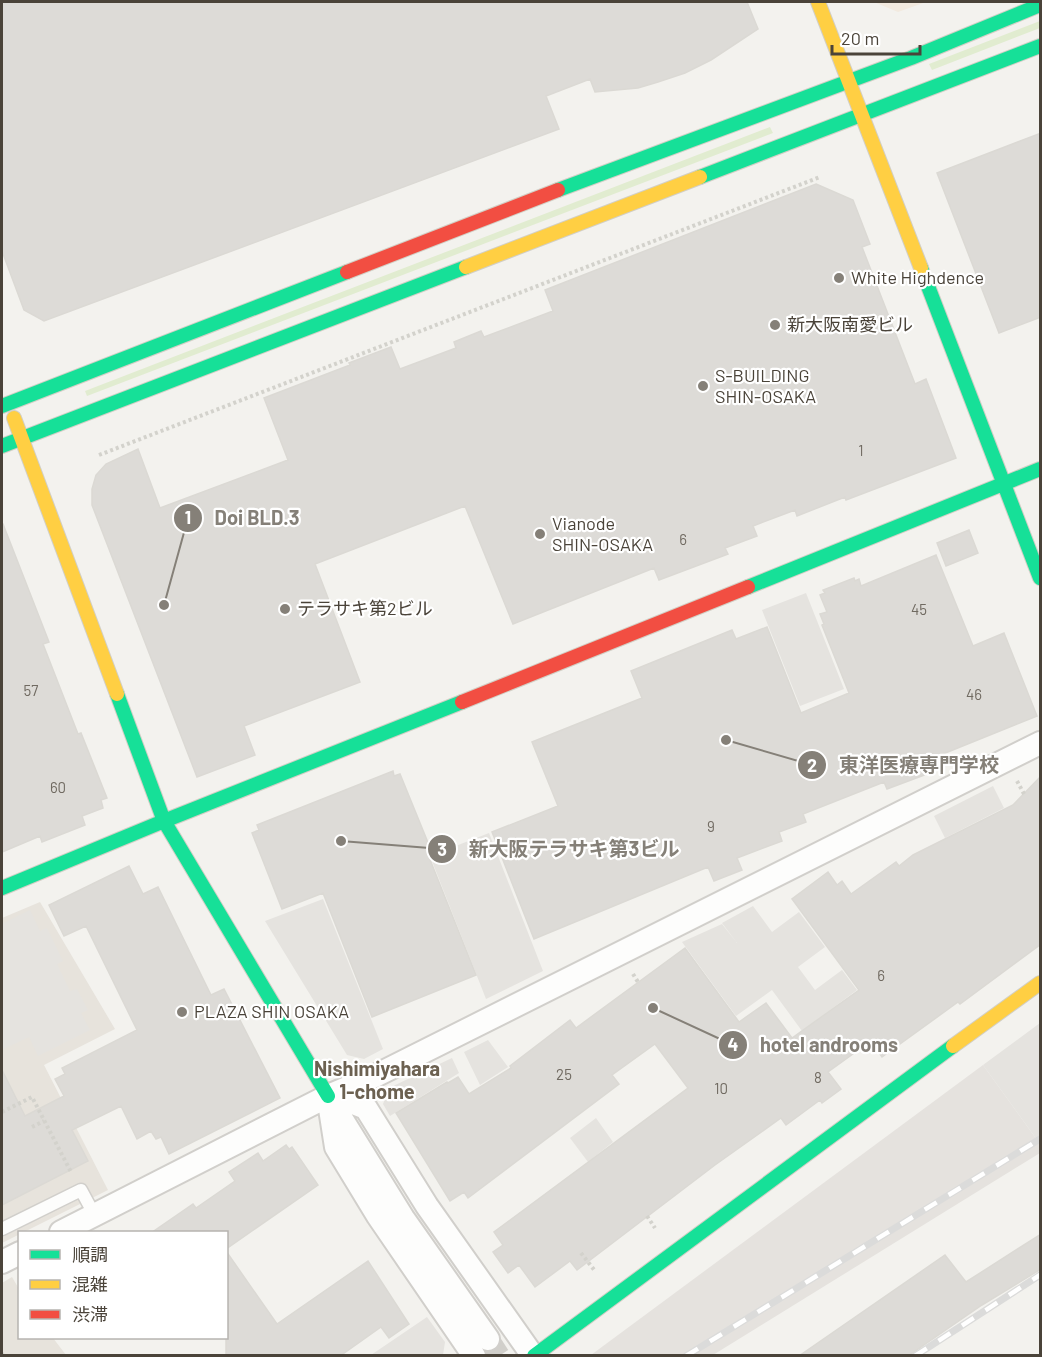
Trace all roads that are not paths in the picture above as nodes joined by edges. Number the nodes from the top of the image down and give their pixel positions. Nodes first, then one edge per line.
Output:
1 (818, 2) edge
2 (1041, 5) edge
3 (1041, 46) edge
4 (849, 80) junction
5 (862, 115) junction
6 (5, 401) edge
7 (21, 438) junction
8 (2, 446) edge
9 (1041, 470) edge
10 (1005, 484) junction
11 (1041, 578) edge
12 (1041, 743) edge
13 (164, 821) junction
14 (2, 888) edge
15 (1041, 983) edge
16 (328, 1096) junction
17 (95, 1216) junction
18 (2, 1229) edge
19 (65, 1231) edge
20 (18, 1254) edge
21 (2, 1262) edge
22 (481, 1348) tunnel mouth
23 (533, 1356) edge

1 - 4 street
2 - 4 street
3 - 5 street
4 - 5 street
4 - 6 street
5 - 7 street
5 - 10 street
6 - 7 street
7 - 8 street
7 - 13 street
9 - 10 street
10 - 11 street
10 - 13 street
12 - 16 street
13 - 14 street
13 - 16 street
15 - 23 street
16 - 17 street
16 - 22 street
16 - 23 street
17 - 18 lane
17 - 19 street
20 - 21 street

